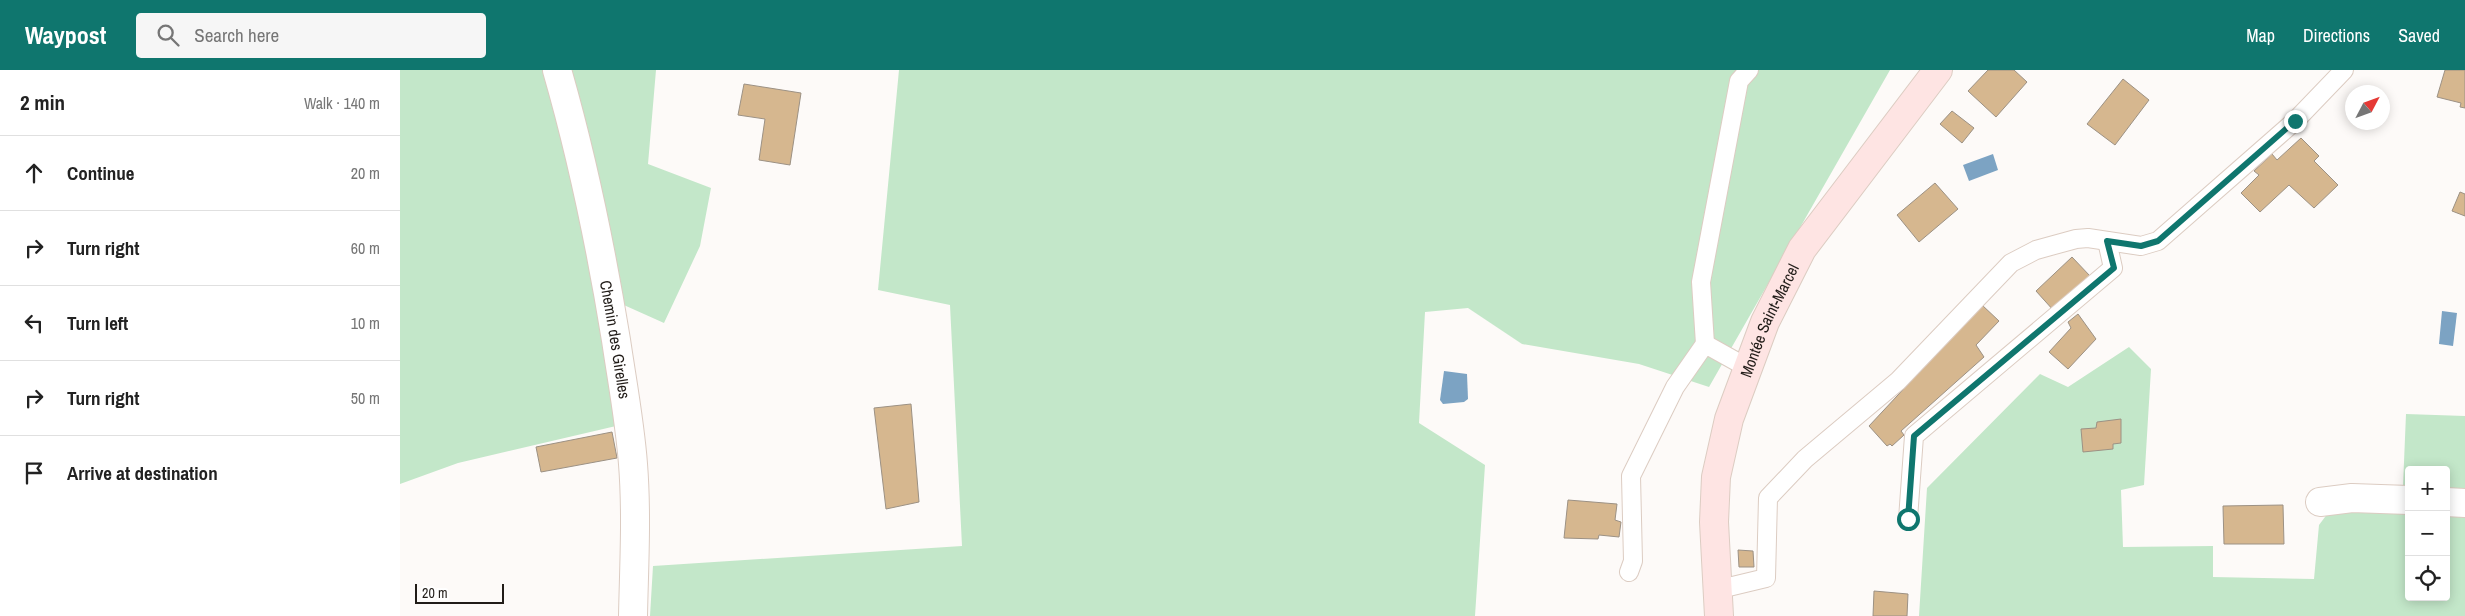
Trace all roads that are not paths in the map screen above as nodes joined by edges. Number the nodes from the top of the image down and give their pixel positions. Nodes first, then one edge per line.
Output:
1 (557, 70) edge
2 (1749, 70) edge
3 (1938, 70) edge
4 (2344, 70) edge
5 (2107, 241) junction
6 (1705, 344) junction
7 (1748, 368) junction
8 (2405, 500) edge
9 (2320, 502) dead end
10 (2450, 502) edge
11 (2465, 503) edge
12 (1908, 519) dead end
13 (1629, 572) dead end
14 (1718, 603) edge
15 (633, 616) edge

1 - 15 street, Chemin des Girelles
2 - 6 lane
3 - 7 main road, Montée Saint-Marcel
4 - 5 lane
5 - 12 lane
5 - 14 lane
6 - 7 lane
6 - 13 lane
7 - 14 main road, Montée Saint-Marcel
8 - 9 street
10 - 11 street

